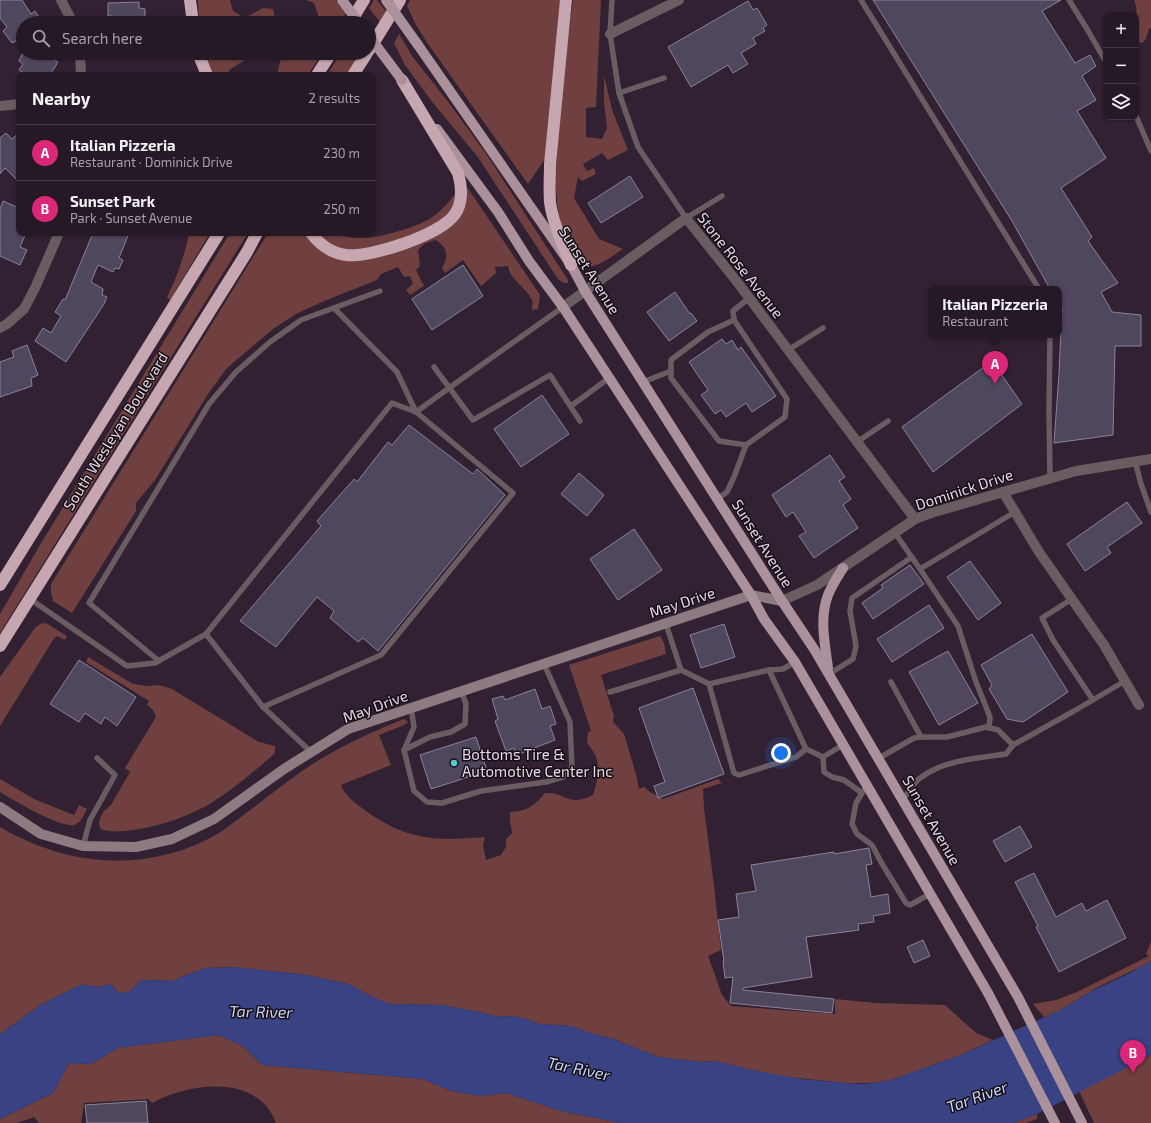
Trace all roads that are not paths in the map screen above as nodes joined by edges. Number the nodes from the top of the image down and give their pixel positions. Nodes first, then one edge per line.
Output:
1 (61, 0) edge
2 (190, 0) edge
3 (342, 0) edge
4 (364, 0) edge
5 (386, 0) edge
6 (400, 0) edge
7 (566, 0) edge
8 (612, 0) edge
9 (679, 0) edge
10 (861, 0) edge
11 (1069, 0) edge
12 (70, 16) edge
13 (192, 16) edge
14 (354, 16) edge
15 (354, 16) edge
16 (610, 34) junction
17 (376, 39) edge
18 (376, 45) edge
19 (1103, 57) edge
20 (81, 60) edge
21 (201, 60) edge
22 (327, 60) edge
23 (363, 60) edge
24 (82, 72) edge
25 (206, 72) edge
26 (319, 72) edge
27 (355, 72) edge
28 (664, 78) dead end
29 (402, 80) junction
30 (619, 93) junction
31 (16, 104) edge
32 (0, 106) edge
33 (1138, 120) edge
34 (1151, 151) edge
35 (722, 196) dead end
36 (686, 218) junction
37 (57, 236) edge
38 (217, 236) edge
39 (255, 236) edge
40 (313, 236) edge
41 (571, 265) junction
42 (1037, 286) edge
43 (380, 291) dead end
44 (585, 291) junction
45 (749, 298) junction
46 (563, 307) junction
47 (334, 308) junction
48 (734, 320) junction
49 (0, 328) edge
50 (823, 328) dead end
51 (1050, 338) edge
52 (788, 350) junction
53 (434, 367) dead end
54 (671, 371) junction
55 (609, 378) junction
56 (643, 382) junction
57 (449, 388) junction
58 (571, 406) junction
59 (416, 412) junction
60 (580, 421) dead end
61 (888, 421) dead end
62 (857, 442) junction
63 (746, 445) junction
64 (1151, 459) edge
65 (1135, 462) junction
66 (1050, 478) junction
67 (1003, 492) junction
68 (717, 499) junction
69 (1015, 512) junction
70 (1151, 512) edge
71 (915, 519) junction
72 (895, 533) junction
73 (912, 557) junction
74 (843, 568) junction
75 (920, 569) junction
76 (0, 585) edge
77 (751, 595) junction
78 (30, 598) junction
79 (1072, 599) junction
80 (782, 601) junction
81 (666, 624) junction
82 (206, 634) junction
83 (0, 646) edge
84 (159, 661) junction
85 (795, 662) junction
86 (544, 664) junction
87 (681, 670) junction
88 (769, 670) junction
89 (829, 674) junction
90 (1125, 681) junction
91 (891, 682) dead end
92 (709, 684) junction
93 (461, 691) junction
94 (610, 692) dead end
95 (1092, 700) junction
96 (1139, 705) dead end
97 (263, 707) junction
98 (411, 708) junction
99 (989, 728) junction
100 (921, 737) junction
101 (843, 745) junction
102 (1013, 745) junction
103 (806, 749) junction
104 (404, 750) junction
105 (311, 752) junction
106 (97, 758) dead end
107 (823, 758) junction
108 (878, 758) junction
109 (865, 790) junction
110 (903, 800) junction
111 (0, 808) edge
112 (83, 846) junction
113 (930, 894) junction
114 (1055, 1123) edge
115 (1082, 1123) edge

1 - 12 street
2 - 13 highway
3 - 14 main road, bridge
4 - 15 highway
5 - 41 main road, Sunset Avenue, bridge
6 - 17 highway
7 - 41 highway
8 - 16 lane, Stone Rose Avenue
9 - 16 street
10 - 42 lane
11 - 19 lane
16 - 30 lane, Stone Rose Avenue
18 - 29 main road, bridge
20 - 24 street
21 - 25 highway
22 - 26 highway
23 - 27 highway
28 - 30 lane
29 - 40 highway
29 - 46 main road
30 - 36 lane, Stone Rose Avenue
31 - 32 street
33 - 34 lane
35 - 36 lane
36 - 44 street
36 - 45 street, Stone Rose Avenue
37 - 49 street
38 - 76 highway, South Wesleyan Boulevard
39 - 78 highway, South Wesleyan Boulevard
41 - 44 main road, Sunset Avenue
43 - 47 lane
44 - 46 street
44 - 56 main road, Sunset Avenue
45 - 48 lane
45 - 52 street, Stone Rose Avenue
46 - 55 main road
46 - 57 lane
47 - 59 lane
47 - 84 lane
48 - 54 lane
48 - 63 lane
50 - 52 lane
51 - 66 lane
52 - 62 street, Stone Rose Avenue
53 - 57 lane
54 - 56 lane
54 - 63 lane
55 - 58 lane
55 - 77 main road
56 - 68 main road, Sunset Avenue
57 - 58 lane
57 - 59 lane
58 - 60 lane
59 - 82 lane
59 - 97 lane
61 - 62 lane
62 - 71 street, Stone Rose Avenue
63 - 68 lane
64 - 65 street, Dominick Drive
65 - 66 street, Dominick Drive
65 - 70 lane
66 - 67 street, Dominick Drive
67 - 69 street
67 - 71 street, Dominick Drive
68 - 80 main road, Sunset Avenue
69 - 75 lane
69 - 79 street
71 - 72 street, Dominick Drive
72 - 73 lane
72 - 74 street, Dominick Drive
73 - 75 lane
73 - 89 lane
74 - 80 street, Dominick Drive
74 - 89 main road
75 - 99 lane
77 - 80 main road, May Drive
77 - 81 main road, May Drive
77 - 85 main road
78 - 83 highway, South Wesleyan Boulevard
78 - 84 lane
79 - 90 street
79 - 95 lane
80 - 89 main road, Sunset Avenue
81 - 86 main road, May Drive
81 - 87 lane
82 - 84 lane
82 - 97 lane
85 - 88 lane
85 - 101 main road
86 - 93 main road, May Drive
86 - 104 lane
87 - 92 lane
87 - 94 lane
88 - 92 lane
88 - 103 lane
89 - 108 main road, Sunset Avenue
90 - 95 lane
90 - 96 street
91 - 100 lane
92 - 103 lane
93 - 98 main road, May Drive
93 - 104 lane
95 - 102 lane
97 - 105 lane
98 - 104 lane
98 - 105 main road, May Drive
99 - 100 lane
99 - 102 lane
100 - 108 lane
101 - 107 lane
101 - 109 main road
102 - 110 lane
103 - 107 lane
105 - 112 main road, May Drive
106 - 112 lane
107 - 109 lane
108 - 110 main road, Sunset Avenue
109 - 113 main road
109 - 113 lane
110 - 115 main road, Sunset Avenue
111 - 112 main road, May Drive
113 - 114 main road

